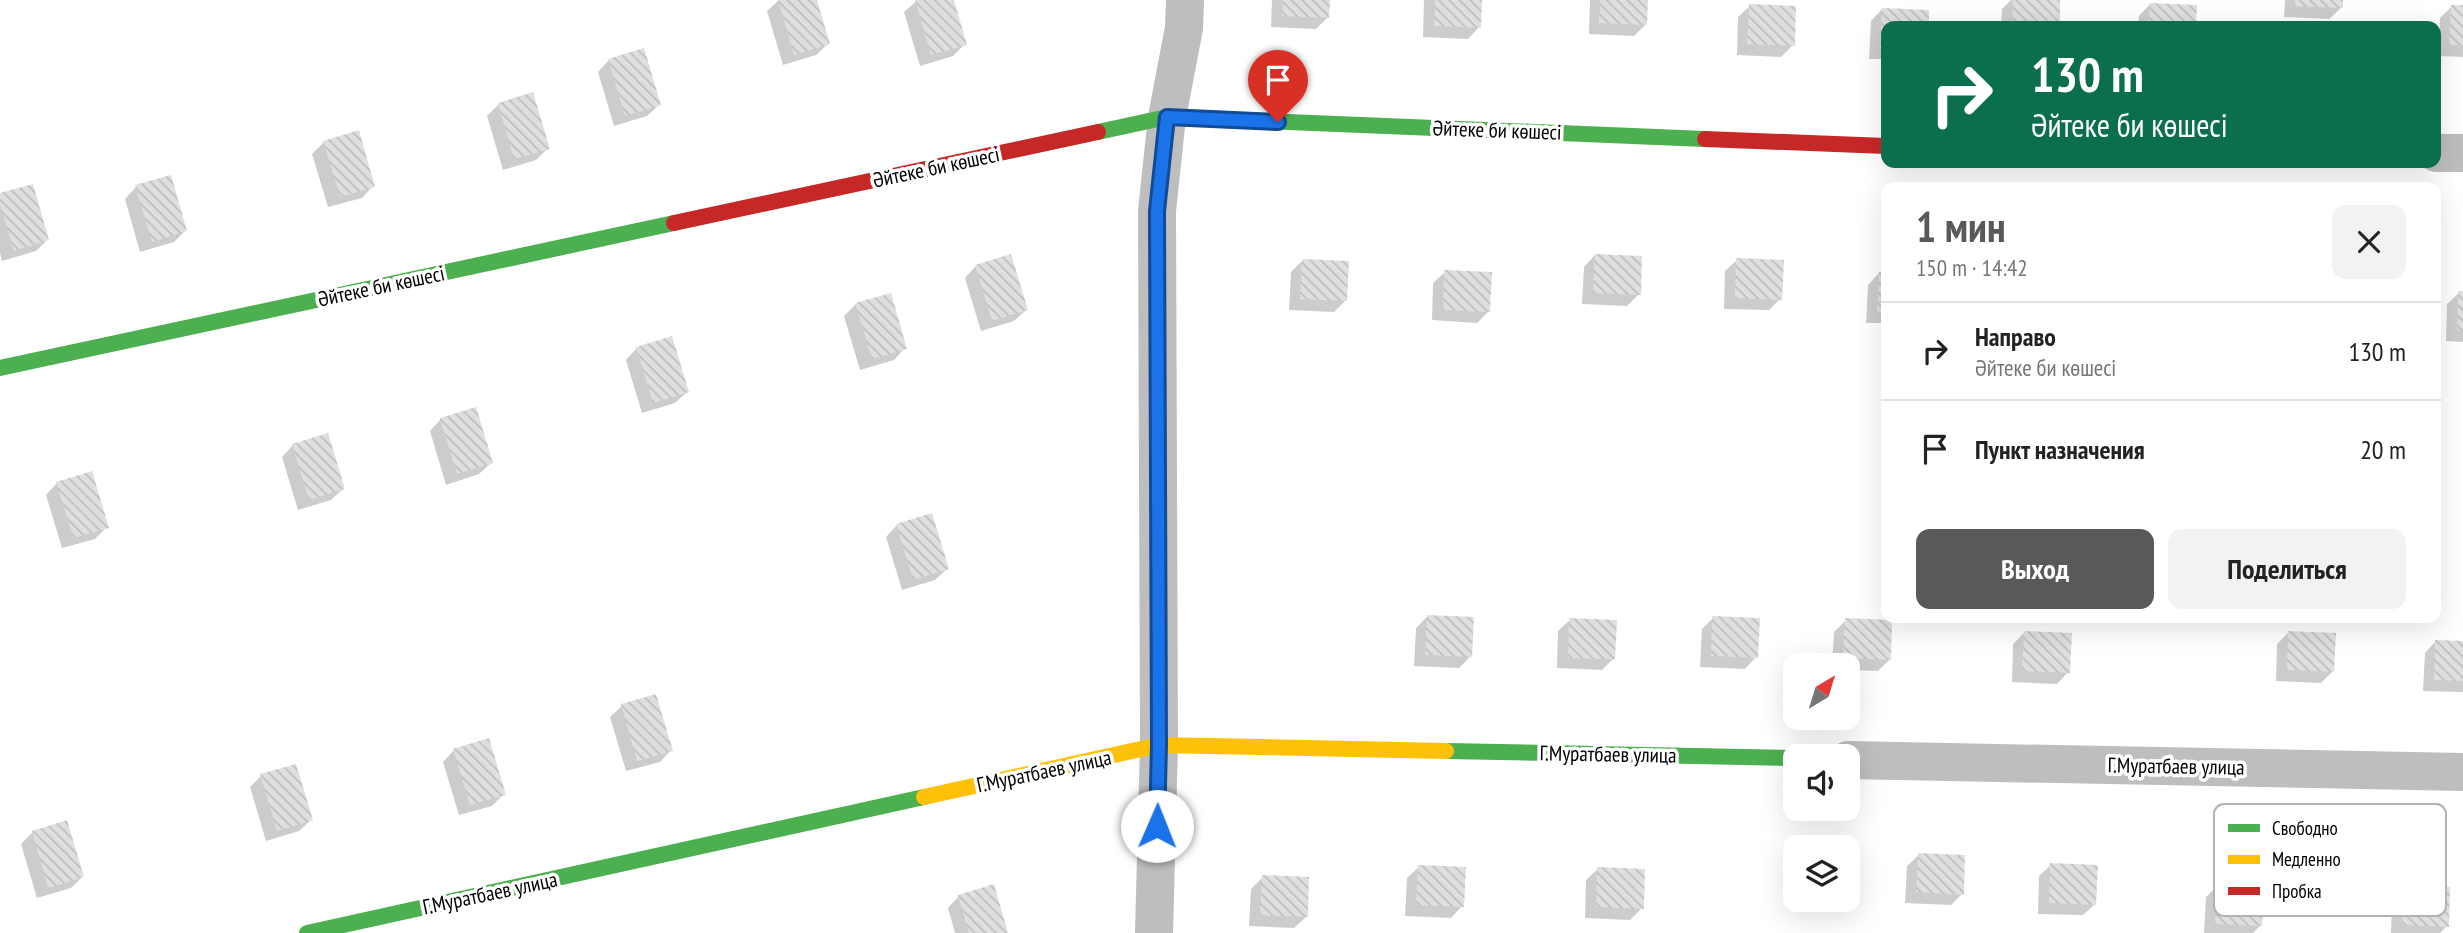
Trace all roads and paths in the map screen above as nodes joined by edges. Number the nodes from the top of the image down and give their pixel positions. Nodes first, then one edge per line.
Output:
1 (1185, 0) edge
2 (1167, 117) junction
3 (1881, 146) edge
4 (2441, 153) edge
5 (2463, 153) edge
6 (0, 368) edge
7 (1159, 745) junction
8 (1783, 758) edge
9 (1860, 760) edge
10 (2463, 772) edge
11 (307, 933) edge
12 (1154, 933) edge

1 - 2 street
2 - 3 street, Әйтеке би көшесі
2 - 6 street, Әйтеке би көшесі
2 - 7 street
4 - 5 street
7 - 8 street, Г.Муратбаев улица
7 - 11 street, Г.Муратбаев улица
7 - 12 street
9 - 10 street, Г.Муратбаев улица

